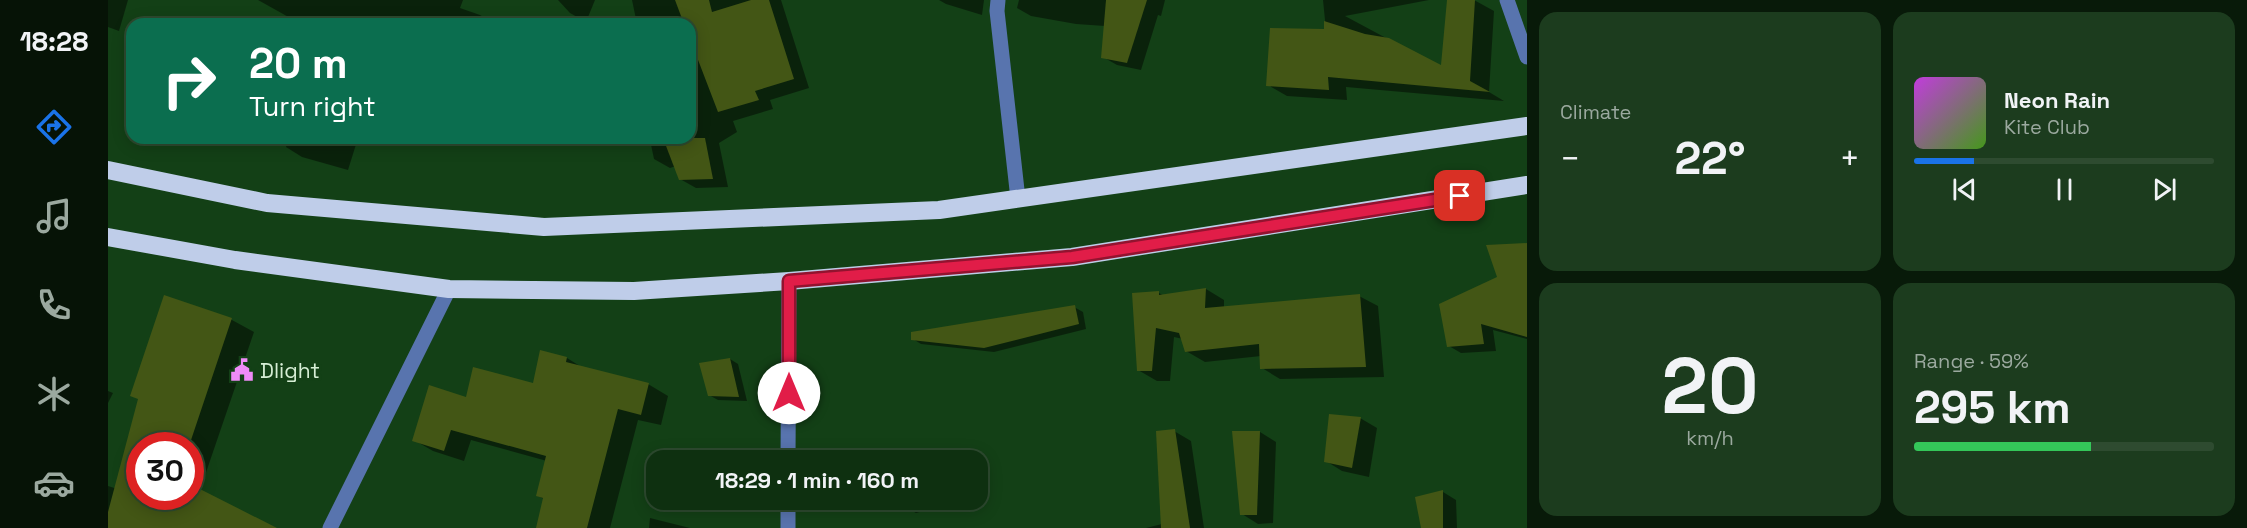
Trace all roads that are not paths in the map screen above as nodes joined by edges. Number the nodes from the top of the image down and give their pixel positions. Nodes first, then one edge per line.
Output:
1 (998, 0) edge
2 (1507, 0) edge
3 (1527, 57) edge
4 (1527, 126) edge
5 (108, 170) edge
6 (1527, 185) edge
7 (1018, 199) junction
8 (108, 237) edge
9 (789, 281) junction
10 (449, 289) junction
11 (788, 450) edge
12 (788, 510) edge
13 (330, 528) edge
14 (788, 528) edge

1 - 7 street
2 - 3 street
4 - 7 highway
5 - 7 highway
6 - 9 highway
8 - 10 highway
9 - 10 highway
9 - 11 street
10 - 13 street
12 - 14 street

